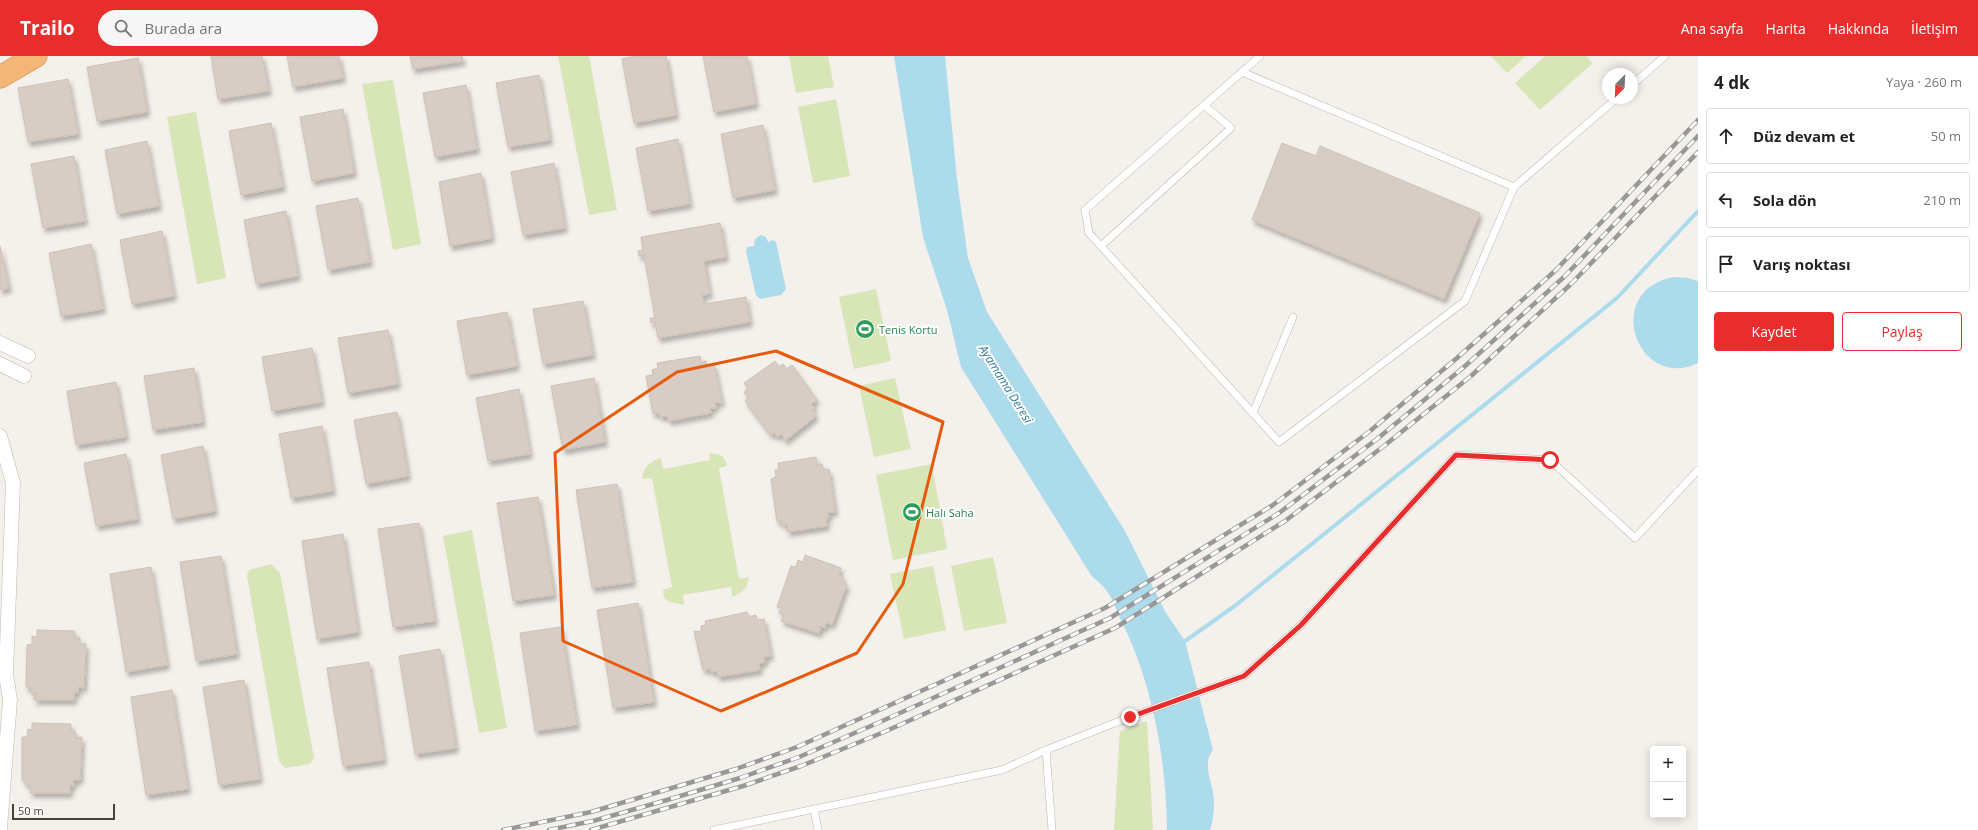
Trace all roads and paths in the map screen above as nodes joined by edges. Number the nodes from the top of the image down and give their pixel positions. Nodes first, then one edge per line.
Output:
1 (36, 56) edge
2 (1260, 56) edge
3 (1665, 56) edge
4 (1242, 72) junction
5 (0, 77) edge
6 (1638, 80) edge
7 (1610, 104) edge
8 (1204, 105) junction
9 (1514, 187) junction
10 (1102, 246) junction
11 (1293, 317) dead end
12 (0, 343) edge
13 (28, 356) dead end
14 (0, 364) edge
15 (24, 376) dead end
16 (1253, 413) junction
17 (0, 436) edge
18 (1698, 470) edge
19 (3, 679) edge
20 (1046, 750) junction
21 (814, 809) junction
22 (0, 828) edge
23 (714, 830) edge
24 (818, 830) edge
25 (1052, 830) edge

1 - 5 highway
2 - 4 lane
3 - 6 lane
4 - 8 lane
4 - 9 lane
7 - 9 lane
8 - 10 lane
8 - 10 lane
9 - 16 lane
10 - 16 lane
11 - 16 lane
12 - 13 street
14 - 15 street
17 - 19 street
18 - 20 lane
19 - 22 street
20 - 21 lane
20 - 25 lane
21 - 23 lane
21 - 24 lane

